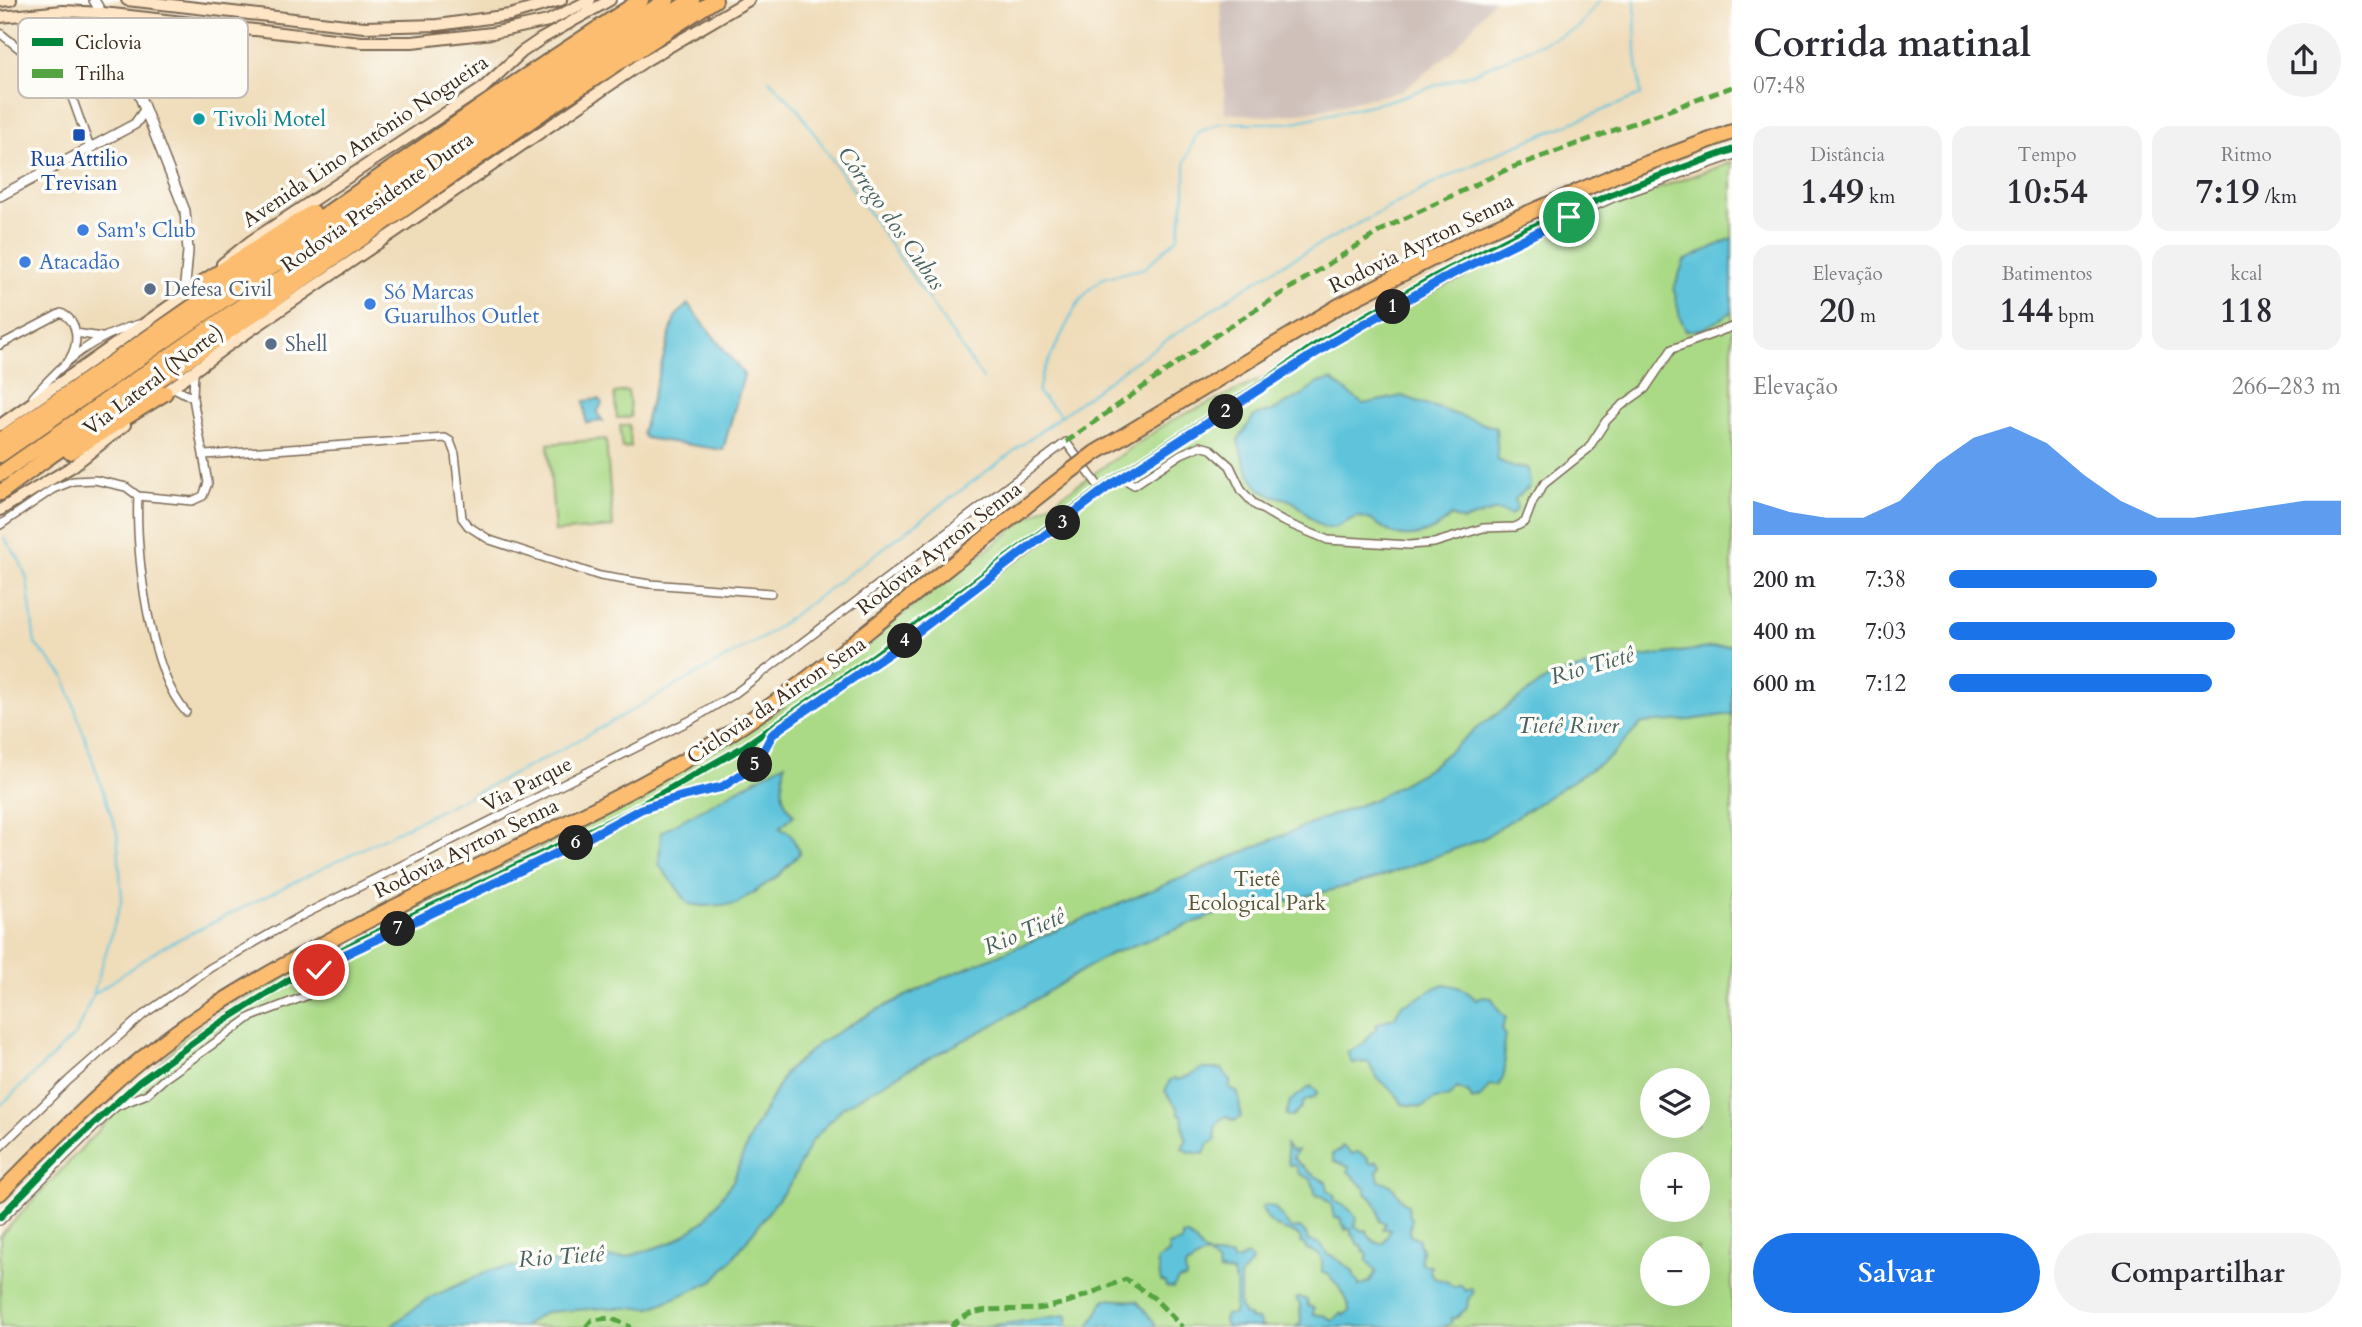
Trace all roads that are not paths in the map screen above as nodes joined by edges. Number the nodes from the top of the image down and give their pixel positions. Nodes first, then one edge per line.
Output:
1 (10, 0) edge
2 (94, 0) edge
3 (127, 0) edge
4 (561, 0) edge
5 (610, 0) edge
6 (641, 0) edge
7 (667, 0) edge
8 (692, 0) edge
9 (715, 0) edge
10 (749, 0) edge
11 (0, 1) edge
12 (583, 1) edge
13 (103, 13) junction
14 (125, 16) joint
15 (0, 17) edge
16 (106, 18) edge
17 (143, 18) edge
18 (248, 30) edge
19 (0, 33) edge
20 (18, 48) edge
21 (72, 98) edge
22 (140, 98) edge
23 (145, 110) junction
24 (135, 124) junction
25 (152, 126) junction
26 (1732, 132) edge
27 (90, 148) junction
28 (1732, 156) edge
29 (363, 188) junction
30 (1, 193) edge
31 (205, 282) junction
32 (184, 296) junction
33 (147, 322) junction
34 (1732, 327) edge
35 (76, 333) junction
36 (102, 337) junction
37 (0, 345) edge
38 (68, 361) junction
39 (194, 371) junction
40 (169, 390) junction
41 (193, 398) junction
42 (24, 409) junction
43 (0, 425) edge
44 (0, 440) edge
45 (0, 455) edge
46 (205, 455) junction
47 (46, 459) junction
48 (0, 474) edge
49 (1124, 479) junction
50 (0, 486) edge
51 (1103, 492) junction
52 (0, 494) edge
53 (138, 496) junction
54 (0, 512) edge
55 (15, 516) junction
56 (0, 525) edge
57 (0, 531) edge
58 (771, 593) dead end
59 (186, 712) dead end
60 (0, 1147) edge
61 (0, 1193) edge
62 (0, 1221) edge

1 - 11 main road
2 - 13 street
3 - 4 main road
5 - 31 main road, Avenida Lino Antônio Nogueira
6 - 29 highway, Rodovia Presidente Dutra
7 - 45 highway, Rodovia Presidente Dutra
8 - 48 highway, Rodovia Presidente Dutra
9 - 47 highway, Rodovia Presidente Dutra
10 - 39 main road, Via Lateral (Norte)
12 - 18 main road
13 - 14 main road
13 - 15 main road
13 - 16 street
14 - 17 main road
19 - 20 street
21 - 27 street
22 - 23 street
23 - 24 street
23 - 25 street
24 - 25 street
24 - 27 street
25 - 32 street
26 - 61 highway, Rodovia Ayrton Senna, bridge
27 - 30 street
28 - 49 street
29 - 31 highway
29 - 44 highway, Rodovia Presidente Dutra
31 - 32 main road, Avenida Lino Antônio Nogueira
32 - 33 main road, Avenida Lino Antônio Nogueira
33 - 36 street, Avenida Lino Antônio Nogueira
33 - 42 main road, Avenida Lino Antônio Nogueira
34 - 49 street
35 - 36 street
35 - 37 street
35 - 38 street
36 - 38 street, Avenida Lino Antônio Nogueira
38 - 42 street, Avenida Lino Antônio Nogueira
39 - 40 main road, Via Lateral (Norte)
39 - 41 street
40 - 41 street
40 - 52 highway
40 - 54 main road, Via Lateral (Norte)
41 - 46 street
42 - 43 main road, Avenida Lino Antônio Nogueira
46 - 53 street
46 - 58 street
47 - 50 highway
47 - 52 highway, Rodovia Presidente Dutra
49 - 51 street
51 - 60 street, Via Parque
51 - 62 street
53 - 55 street
53 - 59 street
55 - 56 street
55 - 57 street

